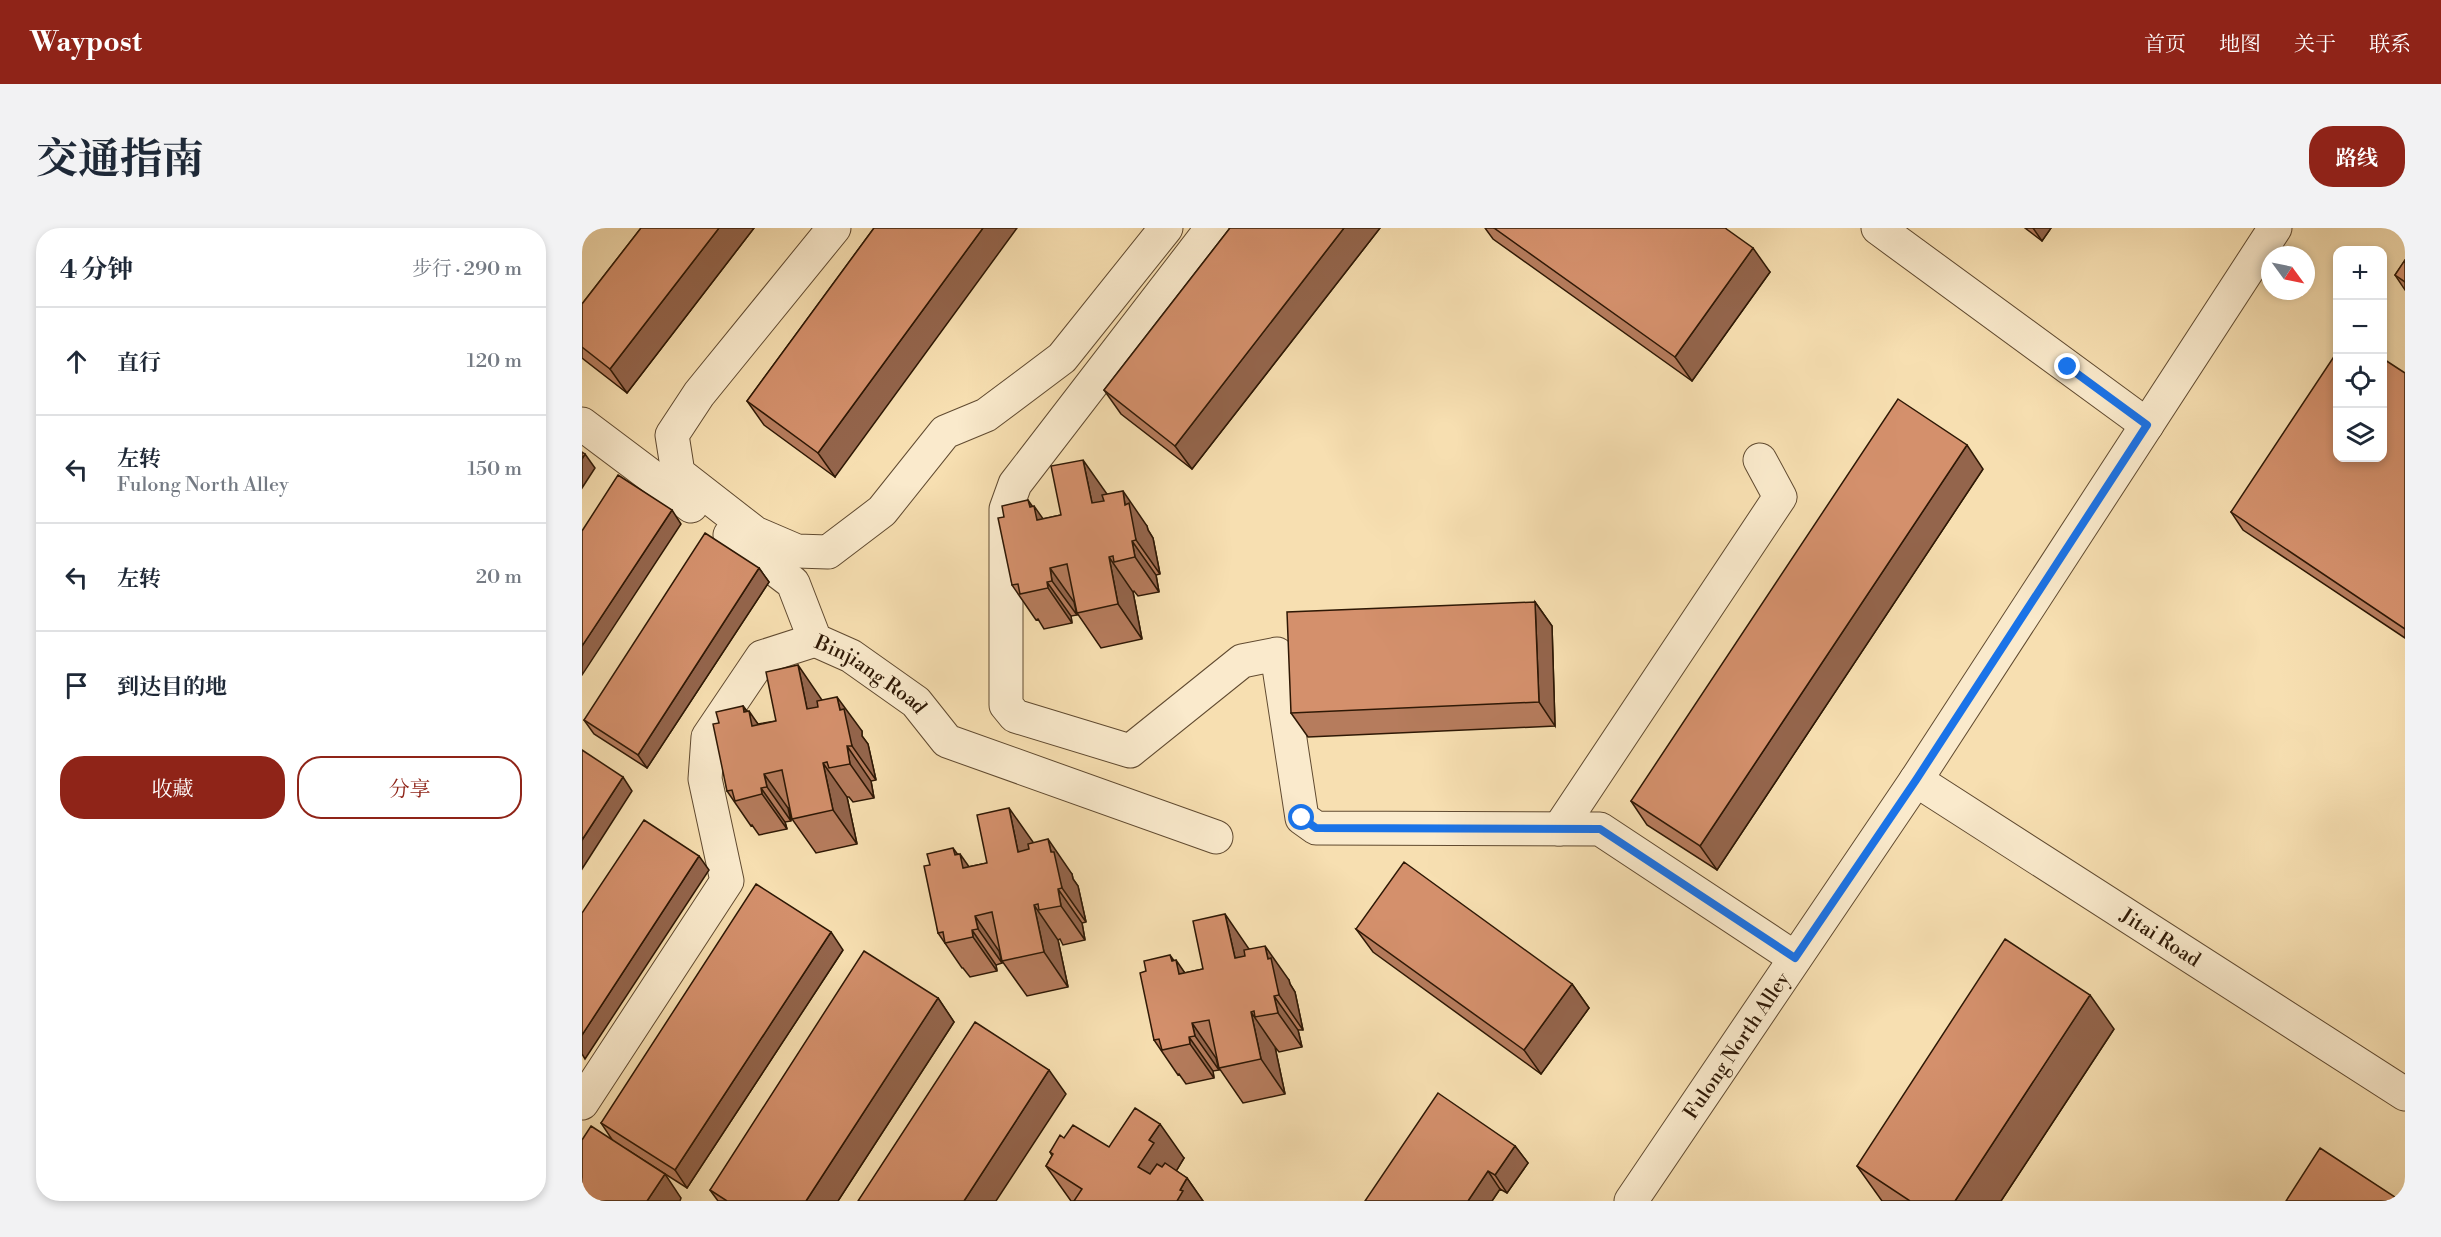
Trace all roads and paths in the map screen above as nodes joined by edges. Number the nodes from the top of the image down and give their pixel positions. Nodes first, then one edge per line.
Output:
1 (834, 228) edge
2 (1166, 228) edge
3 (1212, 228) edge
4 (1878, 228) edge
5 (2275, 228) edge
6 (582, 424) edge
7 (2147, 425) junction
8 (1760, 460) dead end
9 (815, 640) junction
10 (1916, 780) junction
11 (1582, 794) junction
12 (1558, 829) junction
13 (1600, 829) junction
14 (1216, 837) dead end
15 (1795, 958) junction
16 (586, 1088) edge
17 (2405, 1094) edge
18 (1631, 1201) edge

1 - 2 street
3 - 12 street
4 - 7 street
5 - 7 street, Fulong North Alley
6 - 9 street, Binjiang Road
7 - 10 street, Fulong North Alley
8 - 11 street
9 - 14 street, Binjiang Road
9 - 16 street
10 - 15 street, Fulong North Alley
10 - 17 street, Jitai Road
11 - 12 street
11 - 13 street
12 - 13 street
13 - 15 street
15 - 18 street, Fulong North Alley

